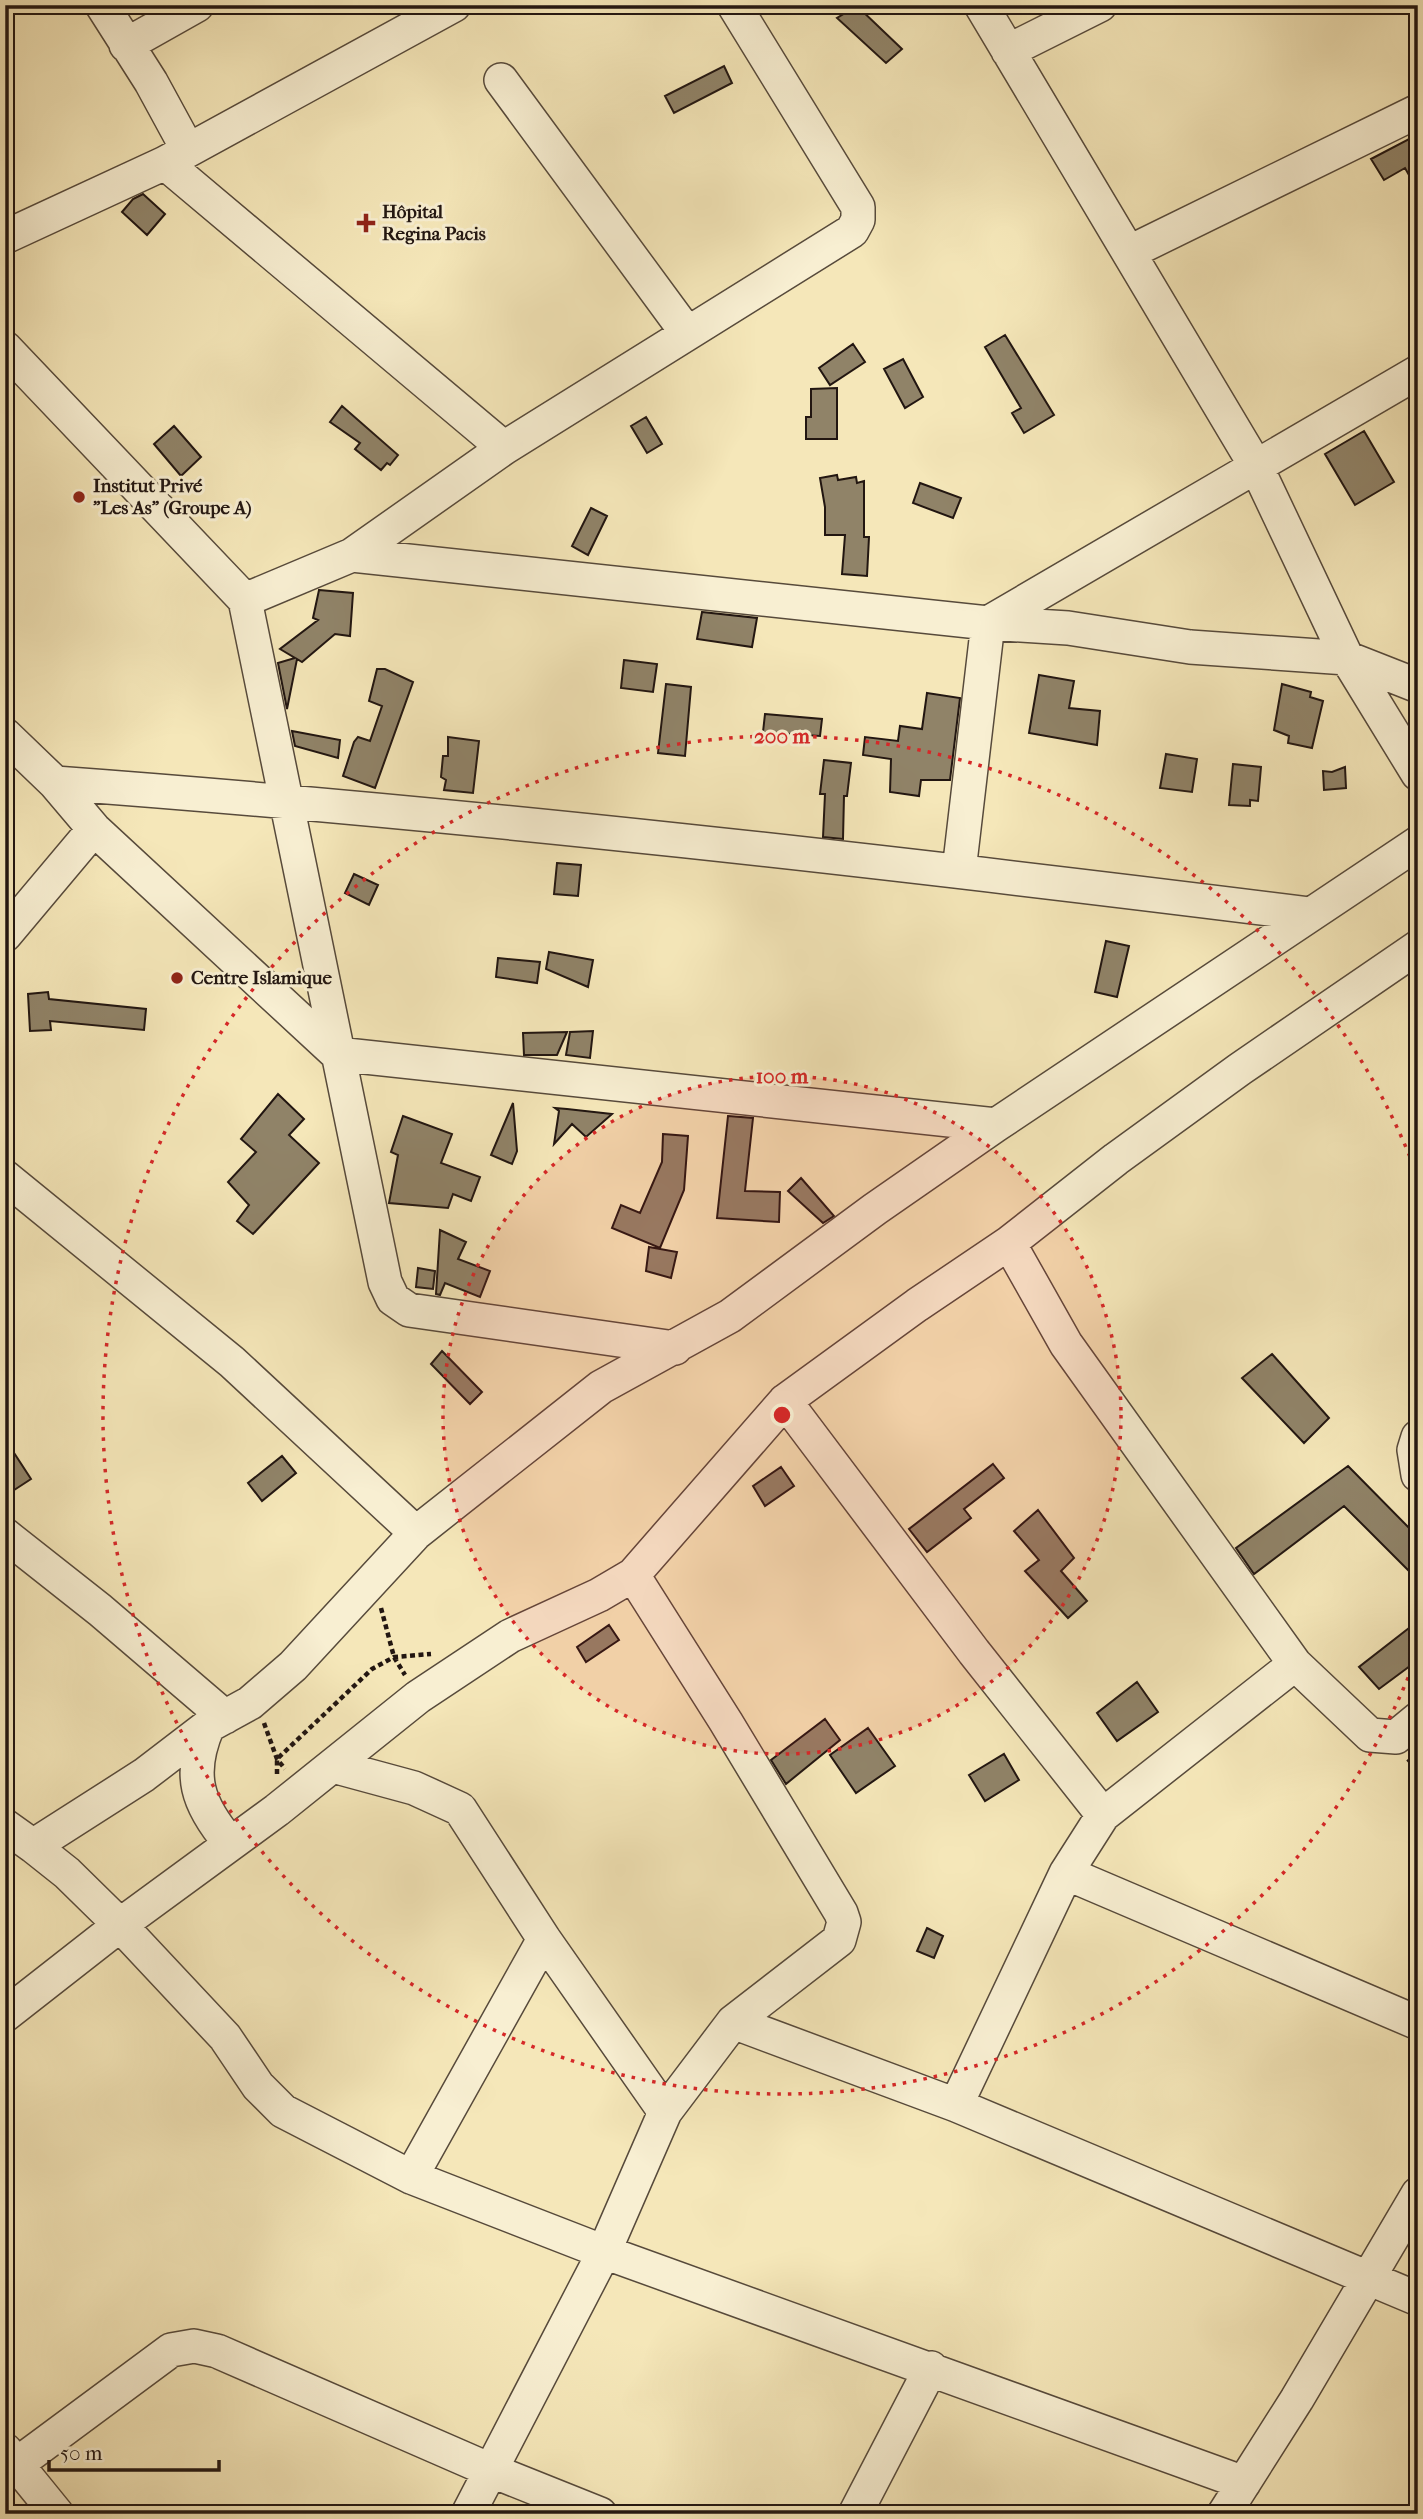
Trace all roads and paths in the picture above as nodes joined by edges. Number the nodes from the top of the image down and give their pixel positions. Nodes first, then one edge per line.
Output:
1 (102, 5) edge
2 (197, 5) edge
3 (454, 5) edge
4 (734, 5) edge
5 (981, 5) edge
6 (1100, 5) edge
7 (126, 45) junction
8 (1008, 51) junction
9 (501, 80) dead end
10 (1418, 111) edge
11 (177, 156) junction
12 (5, 237) edge
13 (1130, 252) junction
14 (687, 333) junction
15 (5, 348) edge
16 (1418, 372) edge
17 (505, 448) junction
18 (1257, 468) junction
19 (352, 555) junction
20 (245, 600) junction
21 (988, 623) junction
22 (1347, 658) junction
23 (1418, 686) edge
24 (5, 735) edge
25 (1418, 774) edge
26 (54, 783) junction
27 (286, 800) junction
28 (94, 829) junction
29 (1418, 843) edge
30 (959, 870) junction
31 (1310, 914) junction
32 (10, 919) edge
33 (1418, 947) edge
34 (337, 1054) junction
35 (996, 1125) junction
36 (5, 1177) edge
37 (1009, 1243) junction
38 (674, 1348) junction
39 (785, 1401) junction
40 (1418, 1437) edge
41 (1418, 1475) edge
42 (416, 1534) junction
43 (5, 1535) edge
44 (379, 1573) junction
45 (633, 1575) junction
46 (434, 1654) dead end
47 (394, 1657) junction
48 (1295, 1664) junction
49 (418, 1697) junction
50 (228, 1715) junction
51 (1418, 1719) edge
52 (277, 1759) junction
53 (333, 1766) junction
54 (302, 1788) junction
55 (277, 1810) junction
56 (1103, 1815) junction
57 (5, 1826) edge
58 (230, 1843) junction
59 (33, 1846) junction
60 (1066, 1872) junction
61 (120, 1925) junction
62 (544, 1939) junction
63 (5, 2014) edge
64 (733, 2022) junction
65 (1418, 2023) edge
66 (956, 2105) junction
67 (665, 2112) junction
68 (411, 2177) junction
69 (1418, 2194) edge
70 (604, 2252) junction
71 (1369, 2278) junction
72 (1418, 2300) edge
73 (931, 2368) junction
74 (9, 2462) edge
75 (490, 2470) junction
76 (1244, 2483) junction
77 (57, 2514) edge
78 (468, 2514) edge
79 (600, 2514) edge
80 (855, 2514) edge
81 (1224, 2514) edge

1 - 7 street
2 - 7 street
3 - 11 street
4 - 14 street
5 - 8 street
6 - 8 street
7 - 11 street
8 - 13 street
9 - 14 street
10 - 13 street
11 - 12 street
11 - 17 street
13 - 18 street
14 - 17 street
15 - 20 street
16 - 18 street
17 - 19 street
18 - 21 street
18 - 22 street
19 - 20 street
19 - 21 street
20 - 27 street
21 - 22 street
21 - 30 street
22 - 23 street
22 - 25 street
24 - 26 street
26 - 27 street
26 - 28 street
27 - 30 street
27 - 34 street
28 - 32 street
28 - 34 street
29 - 31 street
30 - 31 street
31 - 35 street
33 - 37 street
34 - 35 street
34 - 38 street
35 - 38 street
36 - 42 street
37 - 39 street
37 - 48 street
38 - 42 street
39 - 45 street
39 - 56 street
40 - 41 street
42 - 44 street
43 - 50 street
44 - 47 path
44 - 50 street
45 - 49 street
45 - 64 street
46 - 47 path
47 - 49 path
47 - 52 path
48 - 51 street
48 - 56 street
49 - 53 street
50 - 52 path
50 - 58 street
50 - 59 street
52 - 54 path
52 - 55 path
53 - 54 street
53 - 62 street
54 - 55 street
55 - 58 street
56 - 60 street
57 - 59 street
58 - 61 street
59 - 61 street
60 - 65 street
60 - 66 street
61 - 63 street
61 - 68 street
62 - 67 street
62 - 68 street
64 - 66 street
64 - 67 street
66 - 71 street
67 - 70 street
68 - 70 street
69 - 71 street
70 - 73 street
70 - 75 street
71 - 72 street
71 - 76 street
73 - 76 street
73 - 80 street
74 - 75 street
74 - 77 street
75 - 78 street
75 - 79 street
76 - 81 street

